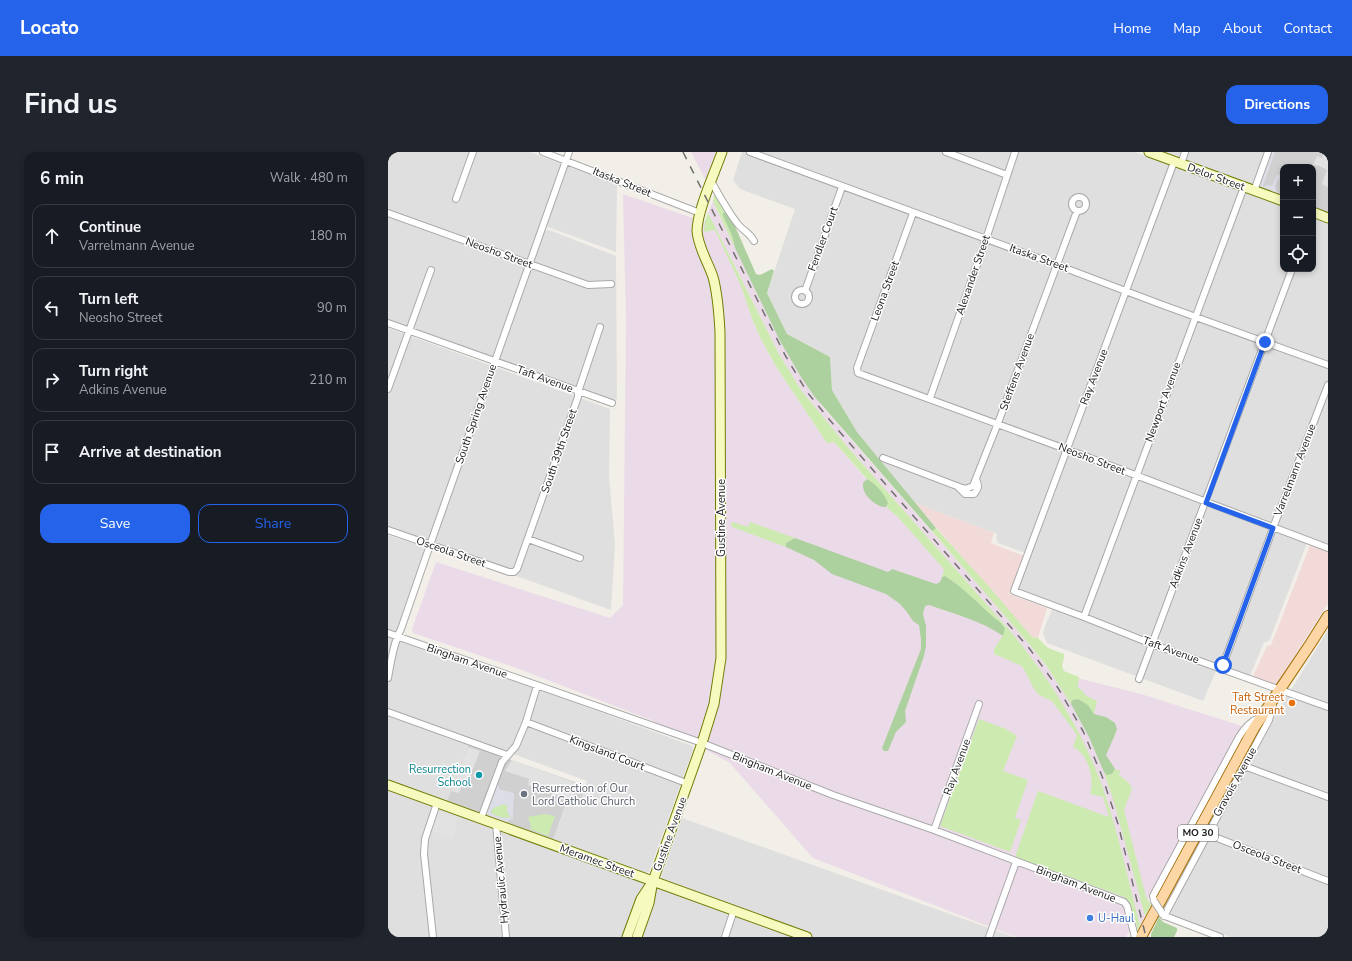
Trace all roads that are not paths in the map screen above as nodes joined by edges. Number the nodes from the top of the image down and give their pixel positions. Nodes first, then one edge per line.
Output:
1 (473, 152) edge
2 (543, 152) edge
3 (569, 152) edge
4 (722, 152) edge
5 (750, 152) edge
6 (946, 152) edge
7 (1015, 152) edge
8 (1149, 152) edge
9 (1185, 152) edge
10 (1268, 152) edge
11 (566, 160) junction
12 (1177, 163) junction
13 (1007, 175) junction
14 (711, 182) junction
15 (842, 187) junction
16 (1244, 187) junction
17 (1254, 191) junction
18 (456, 199) dead end
19 (1280, 200) edge
20 (1077, 211) dead end
21 (388, 213) edge
22 (700, 213) junction
23 (913, 213) junction
24 (1316, 213) edge
25 (1328, 218) edge
26 (986, 238) junction
27 (754, 241) dead end
28 (529, 264) junction
29 (1057, 264) junction
30 (431, 270) dead end
31 (1291, 272) edge
32 (611, 284) dead end
33 (805, 291) dead end
34 (1126, 291) junction
35 (1195, 317) junction
36 (388, 323) edge
37 (600, 327) dead end
38 (409, 330) junction
39 (1265, 342) junction
40 (494, 361) junction
41 (1328, 365) edge
42 (857, 370) joint
43 (1328, 385) edge
44 (388, 390) edge
45 (578, 392) junction
46 (930, 398) junction
47 (612, 403) dead end
48 (998, 424) junction
49 (1067, 450) junction
50 (883, 458) dead end
51 (1136, 476) junction
52 (1206, 503) junction
53 (1273, 528) junction
54 (388, 530) edge
55 (528, 539) junction
56 (430, 545) junction
57 (1328, 548) edge
58 (580, 558) dead end
59 (514, 572) joint
60 (1014, 591) joint
61 (1328, 616) edge
62 (1084, 617) junction
63 (388, 633) edge
64 (398, 636) junction
65 (1152, 644) junction
66 (1222, 668) junction
67 (388, 678) edge
68 (1139, 679) dead end
69 (537, 686) junction
70 (1280, 690) junction
71 (1273, 700) junction
72 (979, 704) dead end
73 (1328, 707) edge
74 (388, 712) edge
75 (1262, 716) junction
76 (526, 722) junction
77 (702, 744) junction
78 (507, 755) junction
79 (1244, 766) junction
80 (689, 784) junction
81 (388, 785) edge
82 (1328, 797) edge
83 (437, 803) junction
84 (481, 818) junction
85 (496, 824) junction
86 (934, 830) junction
87 (1207, 834) junction
88 (1016, 862) junction
89 (653, 881) junction
90 (1328, 881) edge
91 (734, 910) junction
92 (1163, 914) junction
93 (1135, 936) edge
94 (433, 937) edge
95 (506, 937) edge
96 (627, 937) edge
97 (637, 937) edge
98 (725, 937) edge
99 (807, 937) edge
100 (989, 937) edge
101 (1220, 937) edge

1 - 18 street
2 - 11 street, Itaska Street
3 - 11 street, South Spring Avenue
4 - 14 street, Gustine Avenue
5 - 15 street, Itaska Street
6 - 13 street
7 - 13 street, Alexander Street
8 - 12 street, Delor Street
9 - 12 street, Ray Avenue
10 - 17 street
11 - 22 street, Itaska Street
11 - 28 street, South Spring Avenue
12 - 16 street, Delor Street
12 - 34 street, Ray Avenue
13 - 26 street, Alexander Street
14 - 22 street, Gustine Avenue
14 - 27 street
15 - 23 street, Itaska Street
15 - 33 street, Fendler Court
16 - 17 street, Delor Street
16 - 35 street, Newport Avenue
17 - 19 street, Delor Street
20 - 29 street, Steffens Avenue
21 - 28 street, Neosho Street
22 - 77 street, Gustine Avenue
23 - 26 street, Itaska Street
23 - 42 street, Leona Street
24 - 25 street
26 - 29 street, Itaska Street
26 - 46 street, Alexander Street
28 - 32 street, Neosho Street
28 - 40 street, South Spring Avenue
29 - 34 street, Itaska Street
29 - 48 street, Steffens Avenue
30 - 38 street
31 - 39 street, Adkins Avenue
34 - 35 street, Itaska Street
34 - 49 street, Ray Avenue
35 - 39 street, Itaska Street
35 - 51 street, Newport Avenue
36 - 38 street, Taft Avenue
37 - 45 street, South 39th Street
38 - 40 street, Taft Avenue
38 - 44 street
39 - 41 street, Itaska Street
39 - 52 street, Adkins Avenue
40 - 45 street, Taft Avenue
40 - 56 street, South Spring Avenue
42 - 46 street, Neosho Street
43 - 53 street, Varrelmann Avenue
45 - 47 street, Taft Avenue
45 - 55 street, South 39th Street
46 - 48 street, Neosho Street
48 - 49 street, Neosho Street
48 - 50 street, Steffens Avenue
49 - 51 street, Neosho Street
49 - 60 street, Ray Avenue
51 - 52 street, Neosho Street
51 - 62 street, Newport Avenue
52 - 53 street, Neosho Street
52 - 65 street, Adkins Avenue
53 - 57 street, Neosho Street
53 - 66 street, Varrelmann Avenue
54 - 56 street, Osceola Street
55 - 58 street
55 - 59 street, South 39th Street
56 - 59 street, Osceola Street
56 - 64 street, South Spring Avenue
60 - 62 street, Taft Avenue
61 - 70 main road, Gravois Avenue / MO 30
62 - 65 street, Taft Avenue
63 - 64 street, Bingham Avenue
64 - 67 street, South Spring Avenue
64 - 69 street, Bingham Avenue
65 - 66 street, Taft Avenue
65 - 68 street, Adkins Avenue
66 - 70 street, Taft Avenue
69 - 76 street
69 - 77 street, Bingham Avenue
70 - 71 main road, Gravois Avenue / MO 30
70 - 73 street, Taft Avenue
71 - 75 main road, Gravois Avenue / MO 30
71 - 79 street, Gravois Avenue
72 - 86 street, Ray Avenue
74 - 78 street
75 - 92 street, Gravois Avenue, bridge
75 - 93 main road, Gravois Avenue / MO 30
76 - 78 street
76 - 80 street, Kingsland Court
77 - 80 street, Gustine Avenue
77 - 86 street, Bingham Avenue
78 - 84 street
79 - 82 street
79 - 87 street, Gravois Avenue
80 - 89 street, Gustine Avenue
81 - 83 street, Meramec Street
83 - 84 street, Meramec Street
83 - 94 street
84 - 85 street, Meramec Street
85 - 89 street, Meramec Street
85 - 95 street, Hydraulic Avenue
86 - 88 street, Bingham Avenue
87 - 90 street, Osceola Street
87 - 92 street, Gravois Avenue
88 - 93 street, Bingham Avenue
88 - 100 street
89 - 91 street, Meramec Street
89 - 96 street, Gustine Avenue
89 - 97 street, Gustine Avenue
91 - 98 street
91 - 99 street, Meramec Street
92 - 101 street

